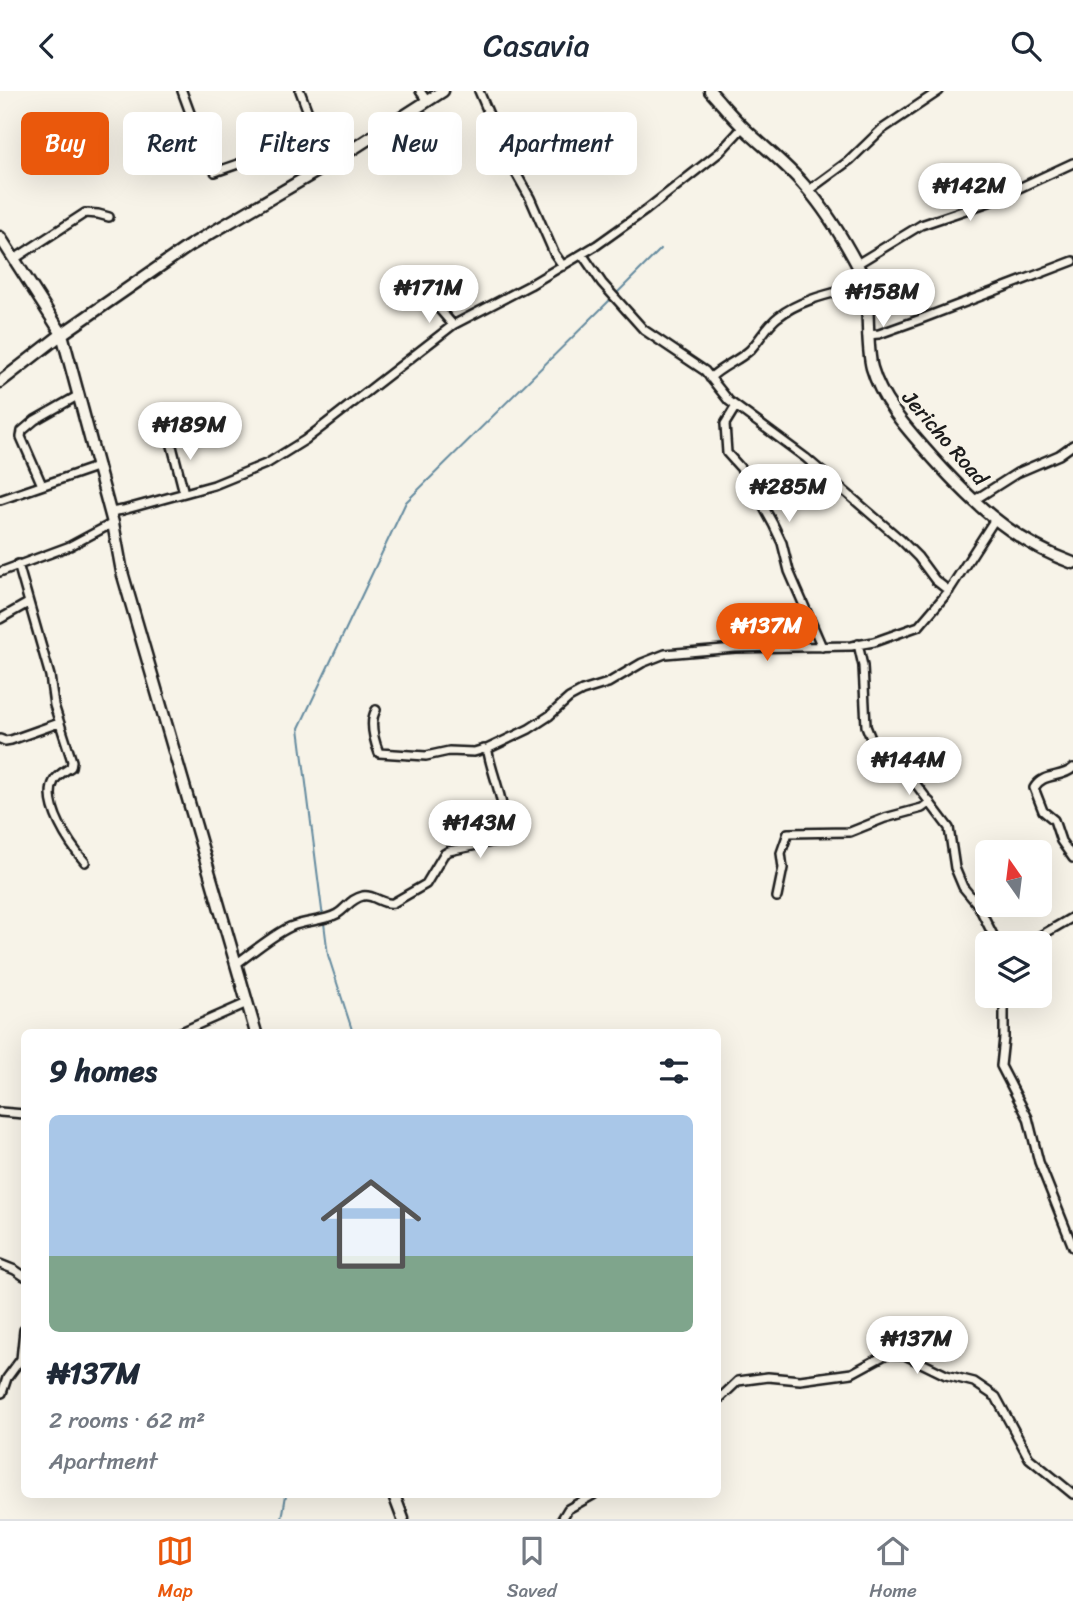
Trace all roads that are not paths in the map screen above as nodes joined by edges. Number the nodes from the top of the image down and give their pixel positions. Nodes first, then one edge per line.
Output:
1 (182, 91) edge
2 (300, 91) edge
3 (420, 91) edge
4 (443, 91) edge
5 (479, 91) edge
6 (710, 91) edge
7 (939, 91) edge
8 (427, 101) junction
9 (308, 112) edge
10 (743, 127) junction
11 (354, 148) edge
12 (1073, 163) edge
13 (236, 165) edge
14 (310, 175) edge
15 (809, 190) junction
16 (109, 217) dead end
17 (0, 237) edge
18 (582, 254) junction
19 (16, 258) junction
20 (1073, 261) edge
21 (857, 264) junction
22 (563, 266) junction
23 (411, 276) dead end
24 (864, 285) junction
25 (453, 325) junction
26 (62, 334) junction
27 (867, 335) junction
28 (710, 378) junction
29 (0, 382) edge
30 (79, 395) junction
31 (736, 406) junction
32 (170, 438) dead end
33 (1073, 445) edge
34 (99, 466) junction
35 (42, 485) junction
36 (184, 493) junction
37 (0, 500) edge
38 (974, 501) junction
39 (110, 512) junction
40 (995, 519) junction
41 (113, 523) junction
42 (1073, 563) edge
43 (18, 564) junction
44 (0, 572) edge
45 (949, 591) junction
46 (28, 603) junction
47 (0, 619) edge
48 (858, 644) junction
49 (822, 647) junction
50 (376, 710) dead end
51 (59, 723) junction
52 (0, 739) edge
53 (485, 750) junction
54 (1073, 768) edge
55 (930, 802) junction
56 (1073, 858) edge
57 (85, 862) dead end
58 (777, 897) dead end
59 (1073, 917) edge
60 (991, 931) edge
61 (1049, 931) edge
62 (236, 964) junction
63 (247, 1003) junction
64 (1004, 1008) edge
65 (188, 1029) edge
66 (255, 1029) edge
67 (0, 1112) edge
68 (21, 1114) edge
69 (1073, 1247) edge
70 (0, 1264) edge
71 (21, 1274) edge
72 (21, 1352) edge
73 (2, 1393) dead end
74 (721, 1397) edge
75 (1073, 1494) edge
76 (395, 1498) edge
77 (588, 1498) edge
78 (403, 1519) edge
79 (562, 1519) edge

1 - 13 street
2 - 9 street
3 - 8 street
4 - 8 main road
5 - 22 street
6 - 10 main road, Jericho Road
7 - 15 street
8 - 11 main road
10 - 15 main road, Jericho Road
10 - 18 street
12 - 21 street
14 - 26 main road
15 - 21 main road, Jericho Road
16 - 19 street
17 - 19 main road
18 - 22 street
18 - 28 street
19 - 26 main road
20 - 27 street
21 - 24 main road, Jericho Road
22 - 25 street
23 - 25 street
24 - 27 main road, Jericho Road
24 - 28 street
25 - 36 street
26 - 29 main road
26 - 30 main road
27 - 38 main road, Jericho Road
28 - 31 street
30 - 34 main road
30 - 35 street
31 - 45 street
31 - 49 street
32 - 36 street
33 - 38 street
34 - 35 street
34 - 39 main road
35 - 37 street
36 - 39 street
38 - 40 main road, Jericho Road
39 - 41 main road
40 - 42 main road, Jericho Road
40 - 45 street
41 - 43 street
41 - 62 main road
43 - 44 street
43 - 46 street
45 - 48 street
46 - 47 street
46 - 51 street
48 - 49 street
48 - 55 street
49 - 53 street
50 - 53 street
51 - 52 street
51 - 57 street
53 - 62 street
54 - 56 street
55 - 58 street
55 - 60 street
59 - 61 street
62 - 63 main road
63 - 65 street
63 - 66 main road
64 - 69 street
67 - 68 street
70 - 71 street
72 - 73 street
74 - 75 street
76 - 78 main road
77 - 79 street

